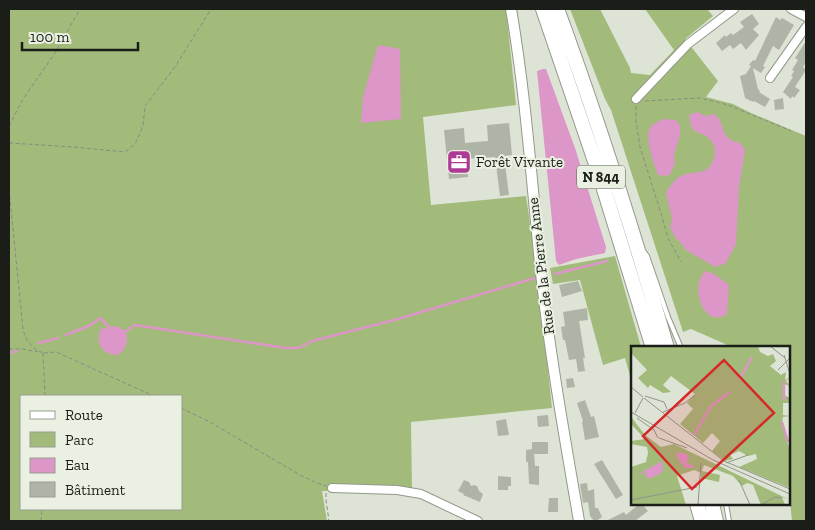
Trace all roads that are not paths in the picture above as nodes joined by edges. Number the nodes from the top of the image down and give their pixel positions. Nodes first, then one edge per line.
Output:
1 (511, 9) edge
2 (542, 9) edge
3 (557, 9) edge
4 (734, 9) edge
5 (791, 9) edge
6 (806, 17) edge
7 (806, 27) edge
8 (770, 78) dead end
9 (636, 99) road end
10 (636, 243) junction
11 (652, 346) edge
12 (666, 346) edge
13 (680, 346) edge
14 (332, 488) road end
15 (697, 505) edge
16 (712, 505) edge
17 (726, 505) edge
18 (478, 521) edge
19 (580, 521) edge
20 (702, 521) edge
21 (716, 521) edge
22 (729, 521) edge

1 - 19 street, Rue de la Pierre Anne
2 - 11 highway, N 844
3 - 10 highway, N 844
4 - 9 street
5 - 6 street
7 - 8 street
10 - 12 highway, N 844
10 - 13 lane
14 - 18 street
15 - 20 highway
16 - 21 highway
17 - 22 lane

